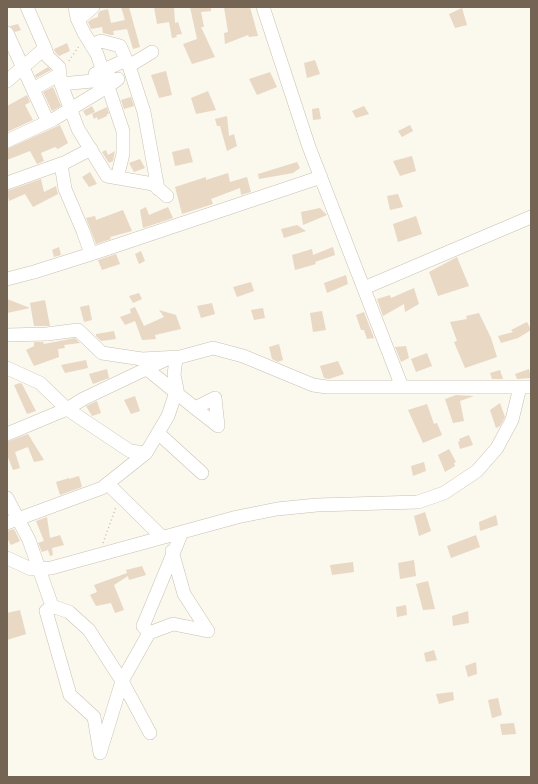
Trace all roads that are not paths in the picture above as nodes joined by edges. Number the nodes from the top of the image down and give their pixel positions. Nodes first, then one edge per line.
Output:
1 (27, 7) edge
2 (75, 7) edge
3 (93, 7) edge
4 (263, 7) edge
5 (78, 20) junction
6 (7, 33) edge
7 (91, 45) junction
8 (45, 48) junction
9 (152, 52) dead end
10 (23, 67) junction
11 (129, 68) junction
12 (60, 79) junction
13 (108, 79) junction
14 (7, 81) edge
15 (33, 89) junction
16 (71, 110) junction
17 (48, 122) junction
18 (7, 141) edge
19 (90, 149) junction
20 (61, 164) junction
21 (321, 177) junction
22 (117, 178) junction
23 (7, 183) edge
24 (531, 217) edge
25 (91, 254) junction
26 (7, 279) edge
27 (364, 288) junction
28 (7, 335) edge
29 (171, 358) junction
30 (7, 368) edge
31 (147, 368) junction
32 (402, 387) junction
33 (526, 387) edge
34 (176, 392) junction
35 (195, 408) dead end
36 (67, 409) junction
37 (158, 433) junction
38 (7, 434) edge
39 (146, 453) junction
40 (202, 473) dead end
41 (108, 484) junction
42 (7, 498) edge
43 (13, 521) edge
44 (182, 532) junction
45 (165, 537) junction
46 (173, 554) junction
47 (7, 558) edge
48 (40, 570) junction
49 (52, 606) junction
50 (149, 633) junction
51 (122, 680) junction
52 (150, 733) dead end

1 - 8 street
2 - 5 street
3 - 5 street
4 - 21 street
5 - 7 street
6 - 10 street
7 - 11 street
7 - 13 street
8 - 10 street
8 - 12 street
9 - 11 street
10 - 14 street
10 - 15 street
11 - 13 street
11 - 13 street
11 - 22 street
12 - 13 street
12 - 15 street
12 - 16 street
13 - 16 street
13 - 22 street
15 - 17 street
16 - 17 street
16 - 19 street
17 - 18 street
19 - 20 street
19 - 22 street
20 - 23 street
20 - 25 street
21 - 25 street
21 - 27 street
24 - 27 street
25 - 26 street
27 - 32 street
28 - 29 street
29 - 31 street
29 - 32 street
29 - 34 street
30 - 36 street
31 - 34 street
31 - 36 street
32 - 33 street
33 - 44 street
34 - 35 street
34 - 37 street
36 - 38 street
36 - 39 street
37 - 39 street
37 - 40 street
39 - 41 street
41 - 43 street
41 - 45 street
42 - 43 street
43 - 48 street
44 - 45 street
44 - 46 street
45 - 46 street
45 - 48 street
46 - 50 street
46 - 50 street
47 - 48 street
48 - 49 street
49 - 51 street
49 - 51 street
50 - 51 street
51 - 52 street

